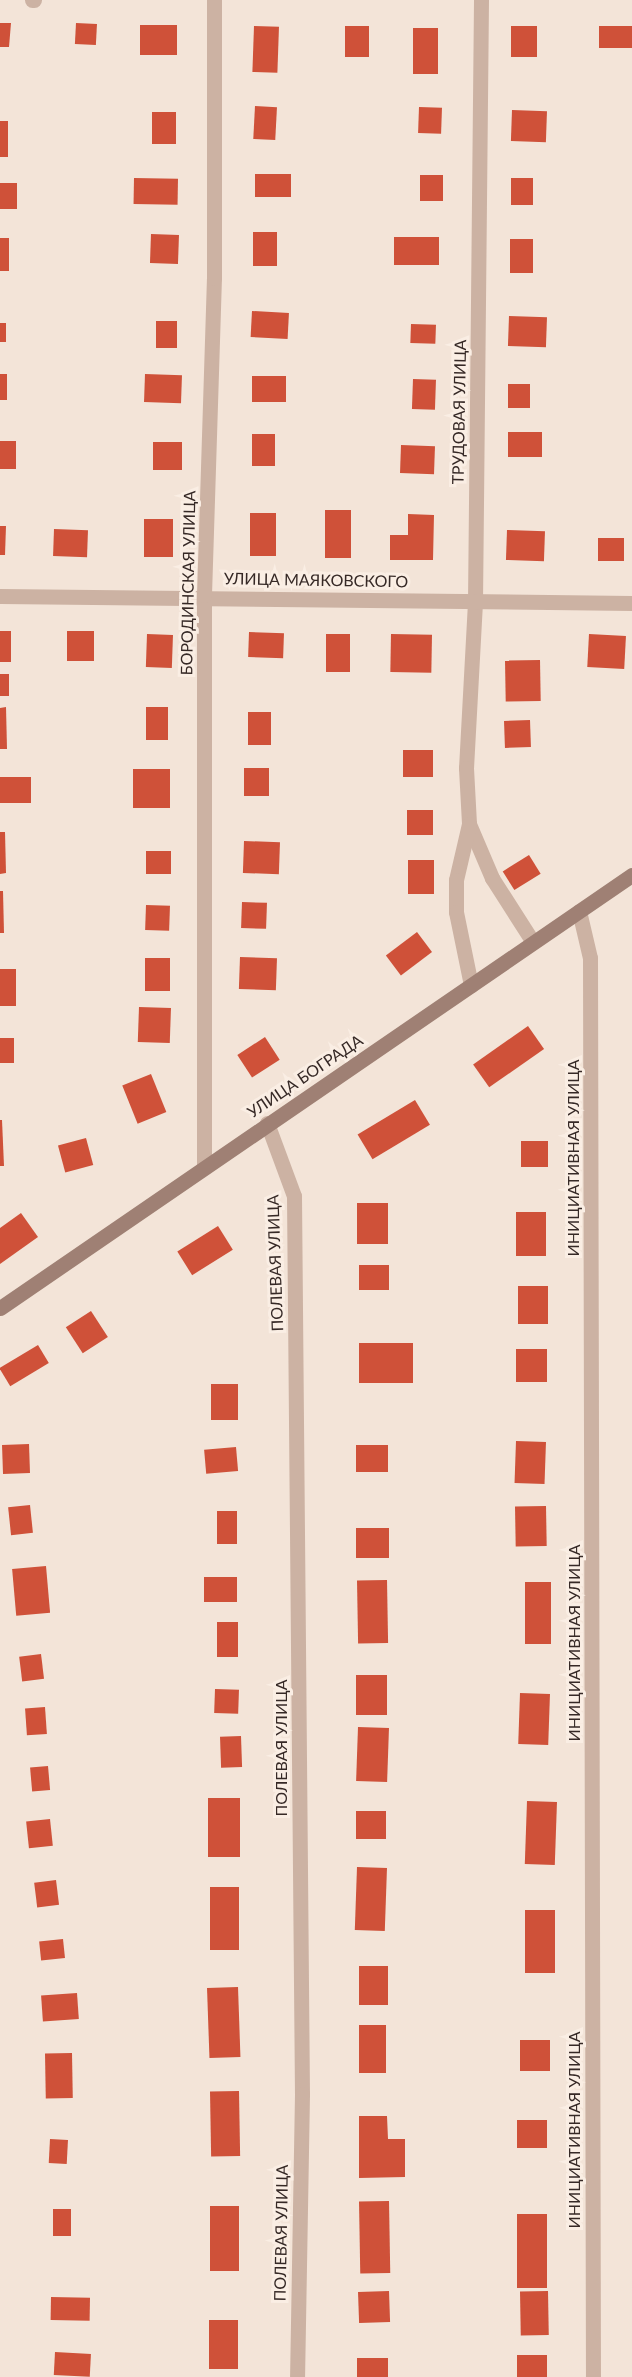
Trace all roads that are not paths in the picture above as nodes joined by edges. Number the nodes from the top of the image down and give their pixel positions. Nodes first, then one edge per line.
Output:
1 (214, 0) edge
2 (481, 0) edge
3 (0, 596) edge
4 (204, 596) junction
5 (475, 602) junction
6 (632, 603) edge
7 (469, 824) junction
8 (632, 875) edge
9 (579, 911) junction
10 (533, 942) junction
11 (471, 985) junction
12 (267, 1123) junction
13 (204, 1167) junction
14 (0, 1308) edge
15 (297, 2377) edge
16 (593, 2377) edge

1 - 4 street, БОРОДИНСКАЯ УЛИЦА
2 - 5 street, ТРУДОВАЯ УЛИЦА
3 - 4 street, УЛИЦА МАЯКОВСКОГО
4 - 5 street, УЛИЦА МАЯКОВСКОГО
4 - 13 street, БОРОДИНСКАЯ УЛИЦА
5 - 6 street, УЛИЦА МАЯКОВСКОГО
5 - 7 street, ТРУДОВАЯ УЛИЦА
7 - 10 street, ТРУДОВАЯ УЛИЦА
7 - 11 street, ТРУДОВАЯ УЛИЦА
8 - 9 main road, УЛИЦА БОГРАДА
9 - 10 main road, УЛИЦА БОГРАДА
9 - 16 street, ИНИЦИАТИВНАЯ УЛИЦА
10 - 11 main road, УЛИЦА БОГРАДА
11 - 12 main road, УЛИЦА БОГРАДА
12 - 13 main road, УЛИЦА БОГРАДА
12 - 15 street, ПОЛЕВАЯ УЛИЦА
13 - 14 main road, УЛИЦА БОГРАДА

